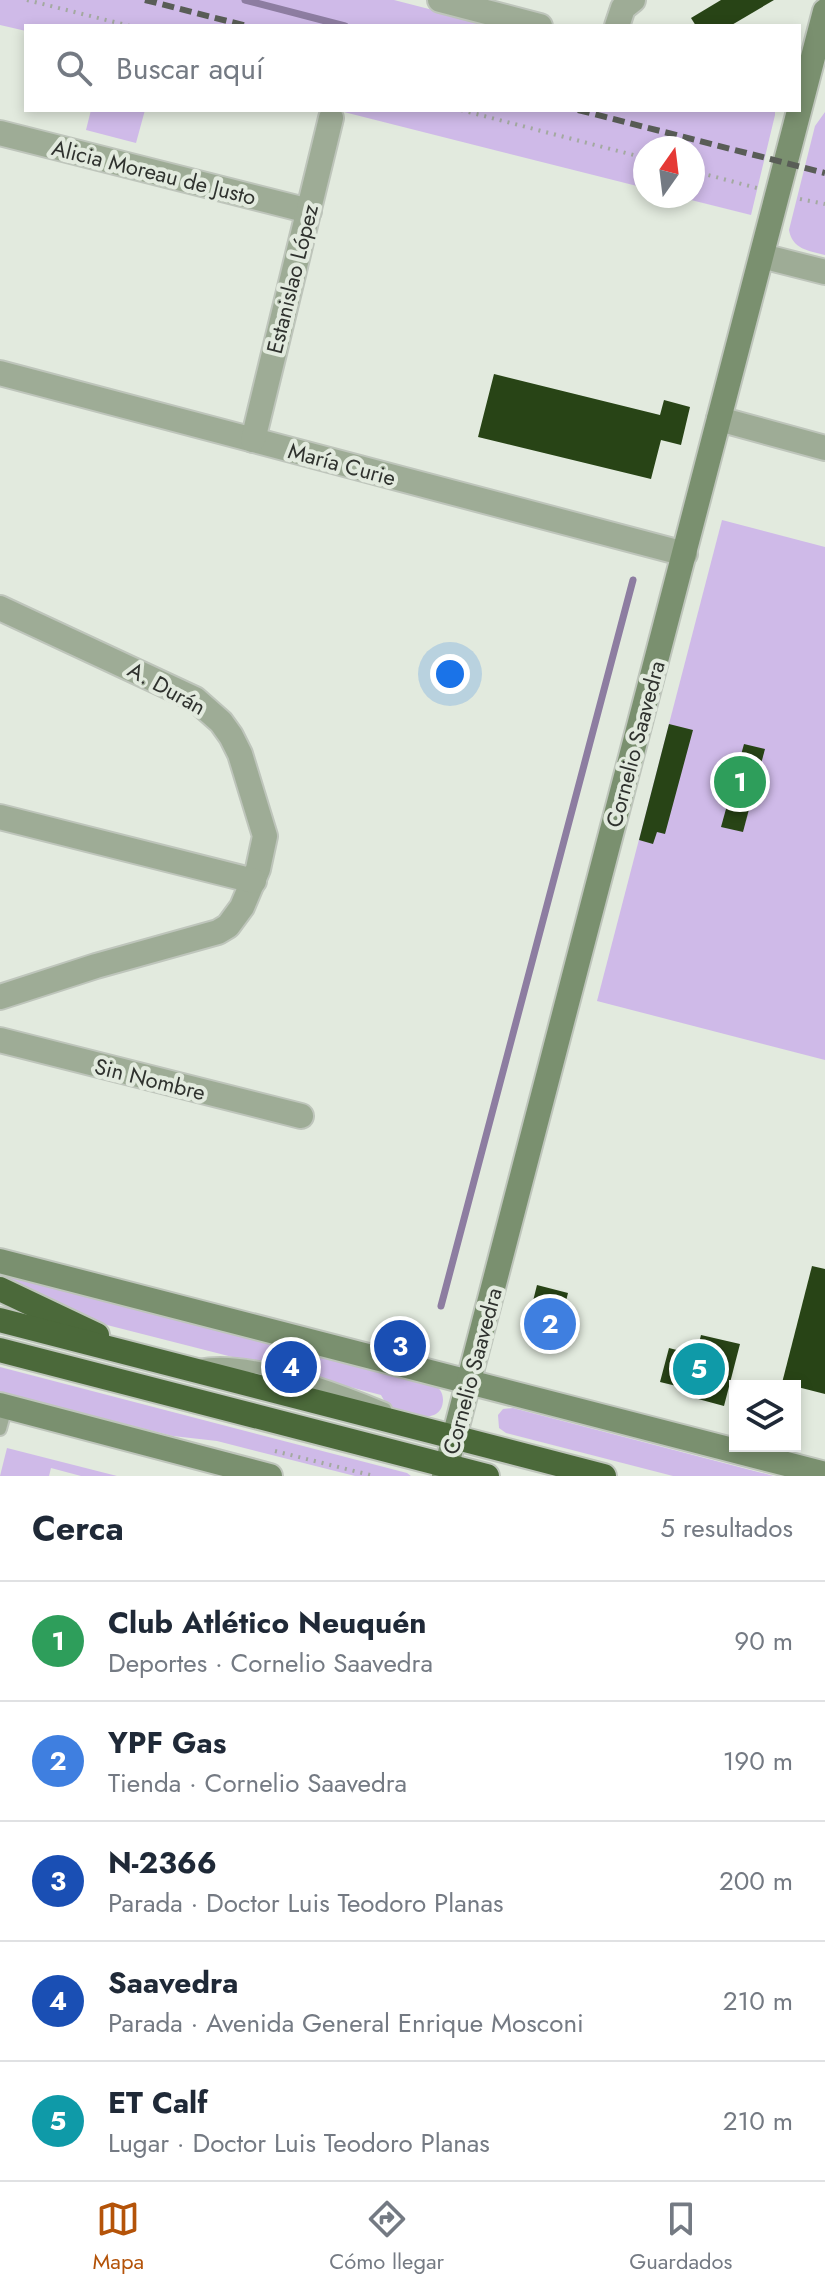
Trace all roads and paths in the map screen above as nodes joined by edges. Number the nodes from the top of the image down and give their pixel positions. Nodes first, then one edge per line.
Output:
1 (27, 0) edge
2 (440, 0) edge
3 (633, 0) edge
4 (825, 11) edge
5 (122, 24) edge
6 (532, 24) edge
7 (618, 24) edge
8 (809, 89) edge
9 (469, 112) edge
10 (331, 118) dead end
11 (0, 133) edge
12 (633, 155) edge
13 (705, 174) edge
14 (758, 189) dead end
15 (797, 198) dead end
16 (825, 204) edge
17 (309, 211) junction
18 (762, 256) junction
19 (825, 272) edge
20 (0, 373) edge
21 (719, 419) junction
22 (253, 440) junction
23 (825, 448) edge
24 (685, 554) junction
25 (0, 608) edge
26 (0, 817) edge
27 (254, 881) junction
28 (0, 997) edge
29 (0, 1040) edge
30 (301, 1116) dead end
31 (0, 1261) edge
32 (0, 1289) edge
33 (0, 1320) edge
34 (0, 1350) edge
35 (142, 1357) junction
36 (469, 1383) junction
37 (2, 1414) edge
38 (454, 1437) junction
39 (446, 1471) edge
40 (246, 1473) edge
41 (825, 1474) edge
42 (270, 1476) edge
43 (487, 1476) edge
44 (604, 1476) edge

1 - 5 path
2 - 6 street
3 - 7 street
4 - 8 main road, Cornelio Saavedra
8 - 18 main road, Cornelio Saavedra
9 - 12 path
10 - 17 street, Estanislao López
11 - 17 street, Alicia Moreau de Justo
13 - 14 path
15 - 16 path
17 - 22 street, Estanislao López
18 - 19 street
18 - 21 main road, Cornelio Saavedra
20 - 22 street, María Curie
21 - 23 street
21 - 24 main road, Cornelio Saavedra
22 - 24 street, María Curie
24 - 36 main road, Cornelio Saavedra
25 - 27 street, A. Durán
26 - 27 street
27 - 28 street, A. Durán
29 - 30 street, Sin Nombre
31 - 36 main road
32 - 35 highway
33 - 35 highway
34 - 39 highway
35 - 38 highway
36 - 38 main road, Cornelio Saavedra
36 - 41 main road
37 - 40 main road
38 - 39 main road, Cornelio Saavedra
38 - 44 highway
39 - 43 highway
40 - 42 main road

